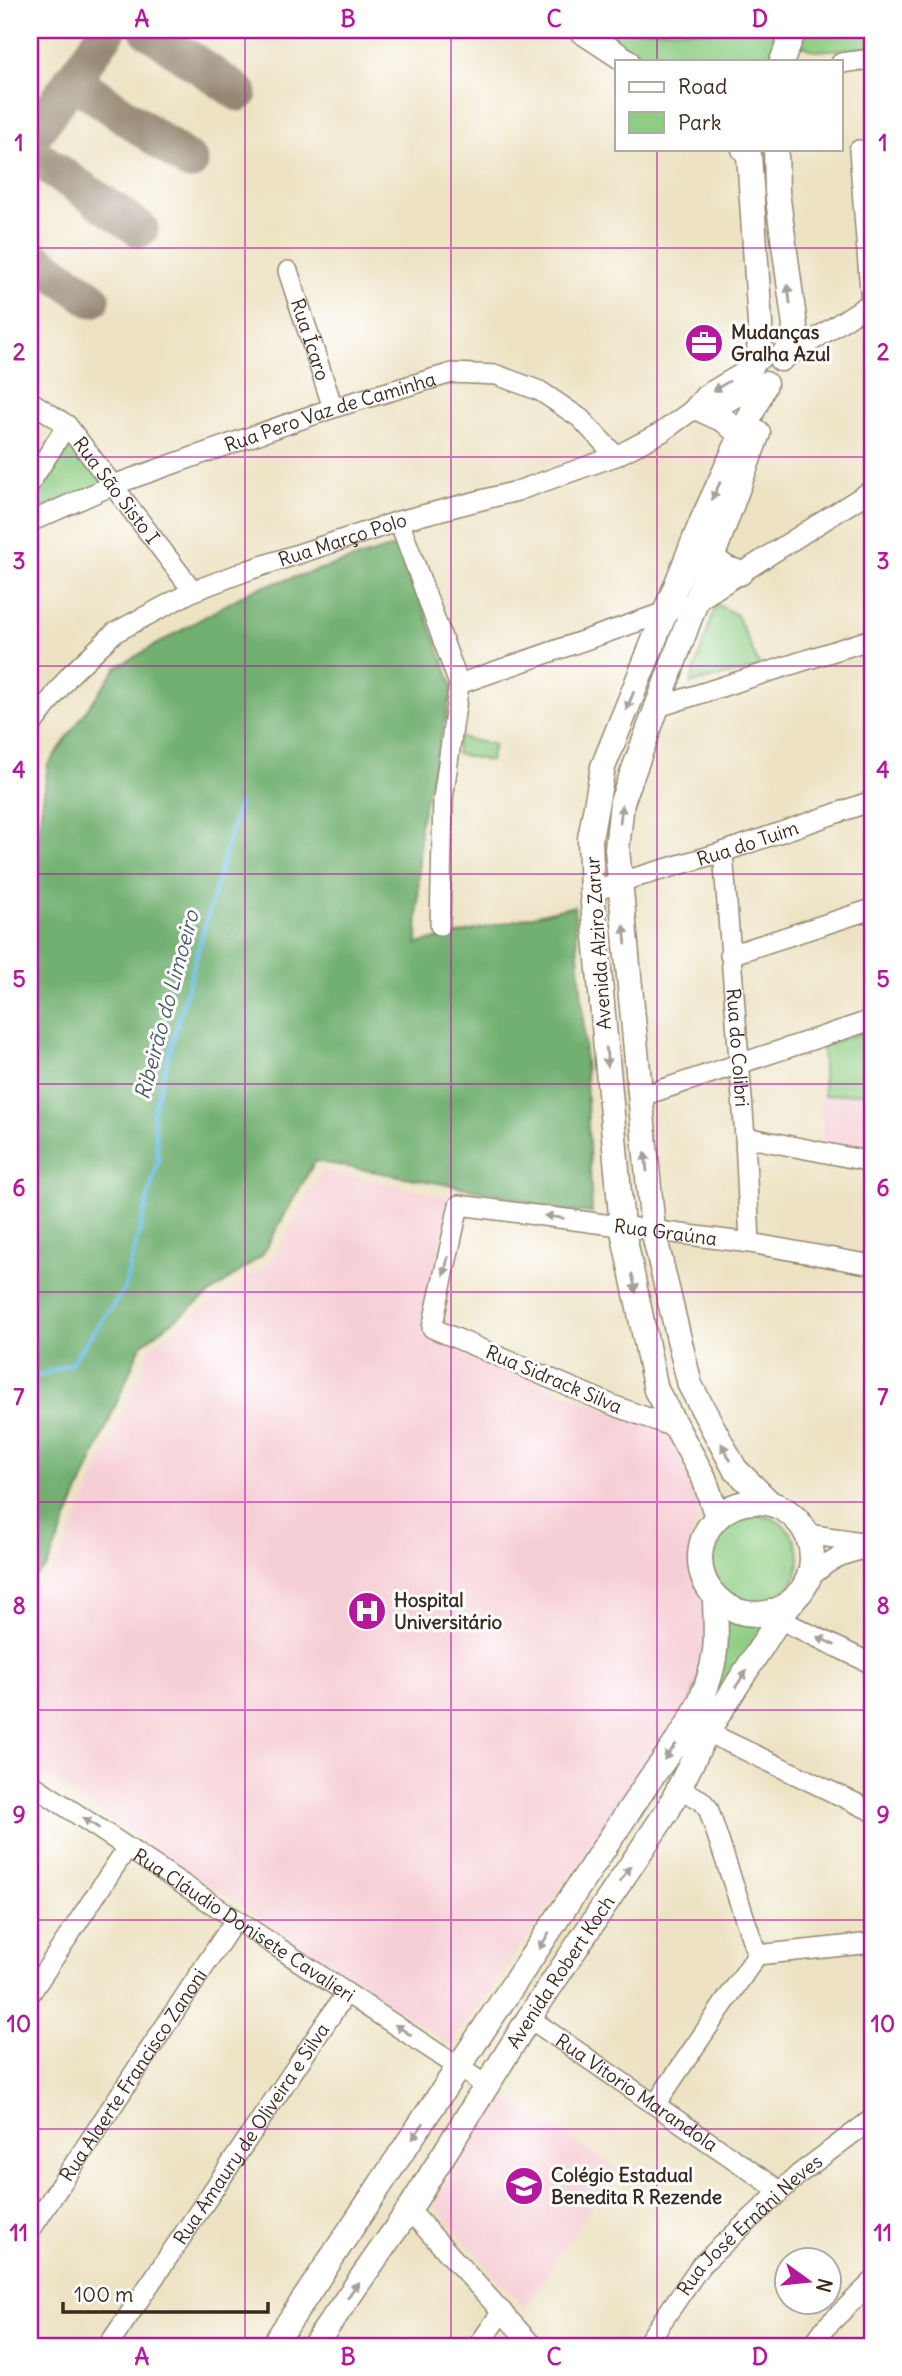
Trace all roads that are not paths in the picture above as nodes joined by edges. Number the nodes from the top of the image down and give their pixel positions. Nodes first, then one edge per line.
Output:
1 (580, 30) edge
2 (794, 30) edge
3 (625, 60) edge
4 (782, 60) edge
5 (872, 60) edge
6 (842, 62) edge
7 (745, 150) edge
8 (776, 150) edge
9 (859, 150) dead end
10 (777, 192) junction
11 (752, 194) junction
12 (288, 271) dead end
13 (872, 303) edge
14 (768, 370) junction
15 (30, 401) edge
16 (333, 408) junction
17 (698, 411) junction
18 (67, 425) junction
19 (741, 435) junction
20 (616, 456) junction
21 (30, 483) edge
22 (113, 485) junction
23 (872, 490) edge
24 (399, 521) junction
25 (30, 522) edge
26 (713, 559) junction
27 (740, 573) junction
28 (192, 590) junction
29 (697, 601) junction
30 (667, 610) junction
31 (872, 639) edge
32 (459, 684) junction
33 (655, 708) junction
34 (30, 727) edge
35 (872, 801) edge
36 (723, 852) junction
37 (620, 881) junction
38 (592, 892) junction
39 (872, 909) edge
40 (440, 925) dead end
41 (730, 955) junction
42 (872, 1020) edge
43 (738, 1064) junction
44 (639, 1097) junction
45 (745, 1137) junction
46 (872, 1162) edge
47 (622, 1226) junction
48 (653, 1230) junction
49 (750, 1242) junction
50 (872, 1265) edge
51 (432, 1328) joint
52 (676, 1428) junction
53 (770, 1503) junction
54 (717, 1517) junction
55 (807, 1534) junction
56 (872, 1545) edge
57 (802, 1588) junction
58 (715, 1597) junction
59 (779, 1619) junction
60 (872, 1664) edge
61 (707, 1732) junction
62 (30, 1783) edge
63 (646, 1786) junction
64 (674, 1799) junction
65 (872, 1811) edge
66 (127, 1848) junction
67 (236, 1920) junction
68 (872, 1943) edge
69 (757, 1955) junction
70 (346, 1993) junction
71 (30, 1994) edge
72 (528, 2018) junction
73 (460, 2067) junction
74 (487, 2085) junction
75 (656, 2105) junction
76 (872, 2119) edge
77 (780, 2191) junction
78 (409, 2210) junction
79 (30, 2231) edge
80 (872, 2283) edge
81 (502, 2311) junction
82 (108, 2346) edge
83 (273, 2346) edge
84 (314, 2346) edge
85 (478, 2346) edge
86 (533, 2346) edge
87 (645, 2346) edge
88 (812, 2346) edge

1 - 3 main road
2 - 4 main road
5 - 6 street
7 - 11 main road
8 - 10 main road
9 - 13 street
10 - 11 main road
14 -> 10 main road
11 - 14 main road
12 - 16 street, Rua Ícaro
13 - 14 street, Rua Março Polo
14 - 17 street, Rua Março Polo
14 - 19 main road, Avenida Alziro Zarur
14 - 26 main road, Avenida Alziro Zarur
15 - 18 street, Rua São Sisto I
16 - 20 street, Rua Pero Vaz de Caminha
16 - 22 street, Rua Pero Vaz de Caminha
17 - 19 main road
17 - 20 street, Rua Março Polo
18 - 21 street
18 - 22 street, Rua São Sisto I
19 -> 30 main road, Avenida Alziro Zarur
20 - 24 street, Rua Março Polo
22 - 25 street, Rua Pero Vaz de Caminha
22 - 28 street, Rua São Sisto I
23 - 27 street
24 - 28 street, Rua Março Polo
24 - 32 street
26 - 27 main road
26 - 29 main road, Avenida Alziro Zarur
27 - 29 street
28 - 34 street, Rua Março Polo
29 - 30 street
29 - 33 main road, Avenida Alziro Zarur
30 - 32 street
30 -> 38 main road, Avenida Alziro Zarur
31 - 33 street
32 - 40 street
37 -> 33 main road, Avenida Alziro Zarur
35 - 36 street, Rua do Tuim
36 - 37 street, Rua do Tuim
36 - 41 street, Rua do Colibri
37 - 38 street, Rua do Tuim
44 -> 37 main road, Avenida Alziro Zarur
38 -> 47 main road, Avenida Alziro Zarur
39 - 41 street
41 - 43 street, Rua do Colibri
42 - 43 street
43 - 44 street
43 - 45 street, Rua do Colibri
48 -> 44 main road, Avenida Alziro Zarur
45 - 46 street
45 - 49 street, Rua do Colibri
47 - 48 street, Rua Graúna
47 -> 51 street, Rua Graúna
47 -> 52 main road, Avenida Alziro Zarur
48 - 49 street, Rua Graúna
53 -> 48 main road, Avenida Alziro Zarur
49 - 50 street, Rua Graúna
51 - 52 street, Rua Sidrack Silva
52 - 54 main road, Avenida Alziro Zarur
53 - 54 main road
53 - 55 main road
54 - 58 main road
55 - 56 street, Avenida Robert Koch
55 - 57 main road
56 - 57 street, Avenida Robert Koch
57 - 58 main road
57 - 59 main road, Avenida Robert Koch
58 -> 63 main road, Avenida Robert Koch
60 -> 59 street
61 -> 59 main road, Avenida Robert Koch
61 - 64 main road, Avenida Robert Koch
61 - 65 street
66 -> 62 street, Rua Cláudio Donisete Cavalieri
63 - 64 main road
63 -> 73 main road, Avenida Robert Koch
64 - 69 street
72 -> 64 main road, Avenida Robert Koch
66 - 67 street, Rua Cláudio Donisete Cavalieri
66 - 71 street
67 - 70 street, Rua Cláudio Donisete Cavalieri
67 - 79 street, Rua Alaerte Francisco Zanoni
68 - 69 street
69 - 75 street
73 -> 70 street, Rua Cláudio Donisete Cavalieri
70 - 82 street, Rua Amaury de Oliveira e Silva
72 - 74 main road, Avenida Robert Koch
72 - 75 street, Rua Vitorio Marandola
73 - 74 street, Rua Cláudio Donisete Cavalieri
73 -> 83 main road, Avenida Robert Koch
74 - 78 main road, Avenida Robert Koch
75 - 77 street, Rua Vitorio Marandola
76 - 77 street, Rua José Ernâni Neves
77 - 87 street, Rua José Ernâni Neves
78 - 81 street
84 -> 78 main road, Avenida Robert Koch
80 - 88 street
81 - 85 street
81 - 86 street

